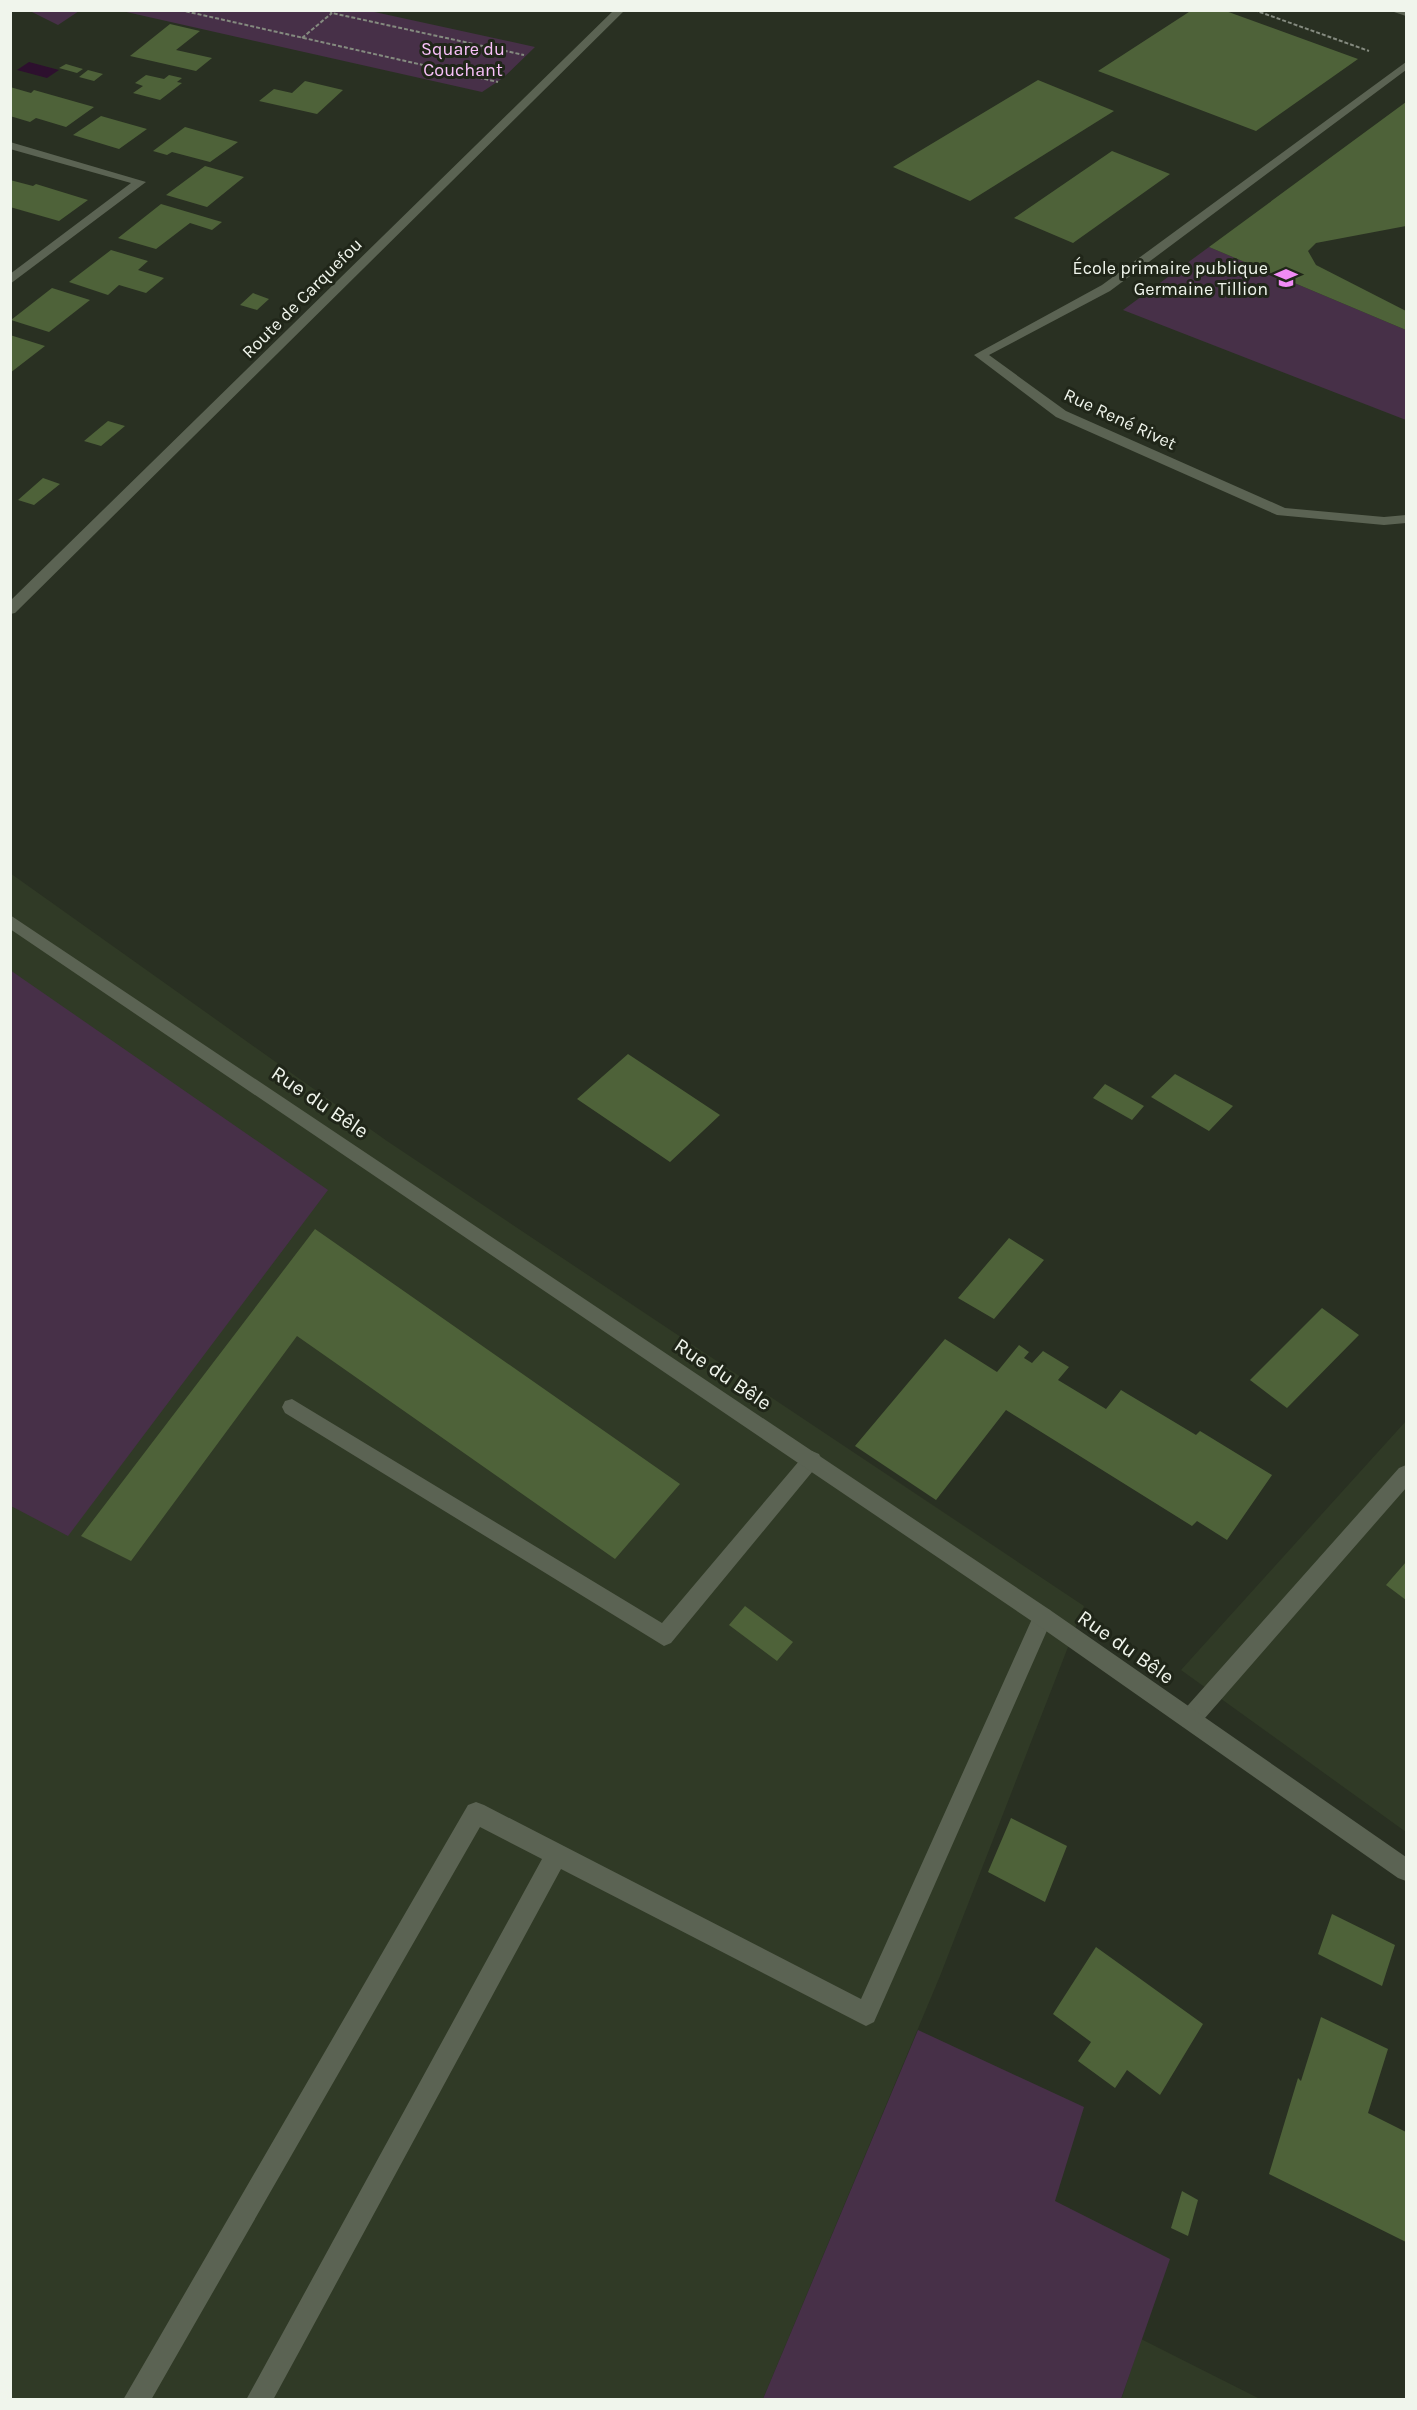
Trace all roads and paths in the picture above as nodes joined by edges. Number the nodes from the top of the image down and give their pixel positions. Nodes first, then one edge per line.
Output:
1 (180, 10) edge
2 (620, 10) edge
3 (1254, 10) edge
4 (1398, 10) edge
5 (331, 12) edge
6 (1407, 14) edge
7 (302, 38) junction
8 (1374, 53) dead end
9 (526, 56) dead end
10 (1407, 65) edge
11 (499, 82) dead end
12 (10, 145) edge
13 (10, 280) edge
14 (1407, 519) edge
15 (10, 610) edge
16 (10, 921) edge
17 (292, 1407) dead end
18 (812, 1460) junction
19 (1407, 1474) edge
20 (1043, 1617) junction
21 (1190, 1719) junction
22 (557, 1854) junction
23 (1407, 1870) edge
24 (136, 2400) edge
25 (259, 2400) edge

1 - 7 path
2 - 15 main road, Route de Carquefou
3 - 8 path
4 - 6 main road
5 - 7 path
5 - 9 path
7 - 11 path
10 - 14 main road, Rue René Rivet
12 - 13 main road
16 - 18 main road, Rue du Bêle
17 - 18 main road
18 - 20 main road, Rue du Bêle
19 - 21 main road
20 - 21 main road, Rue du Bêle
20 - 22 main road
21 - 23 main road, Rue du Bêle
22 - 24 main road
22 - 25 main road

